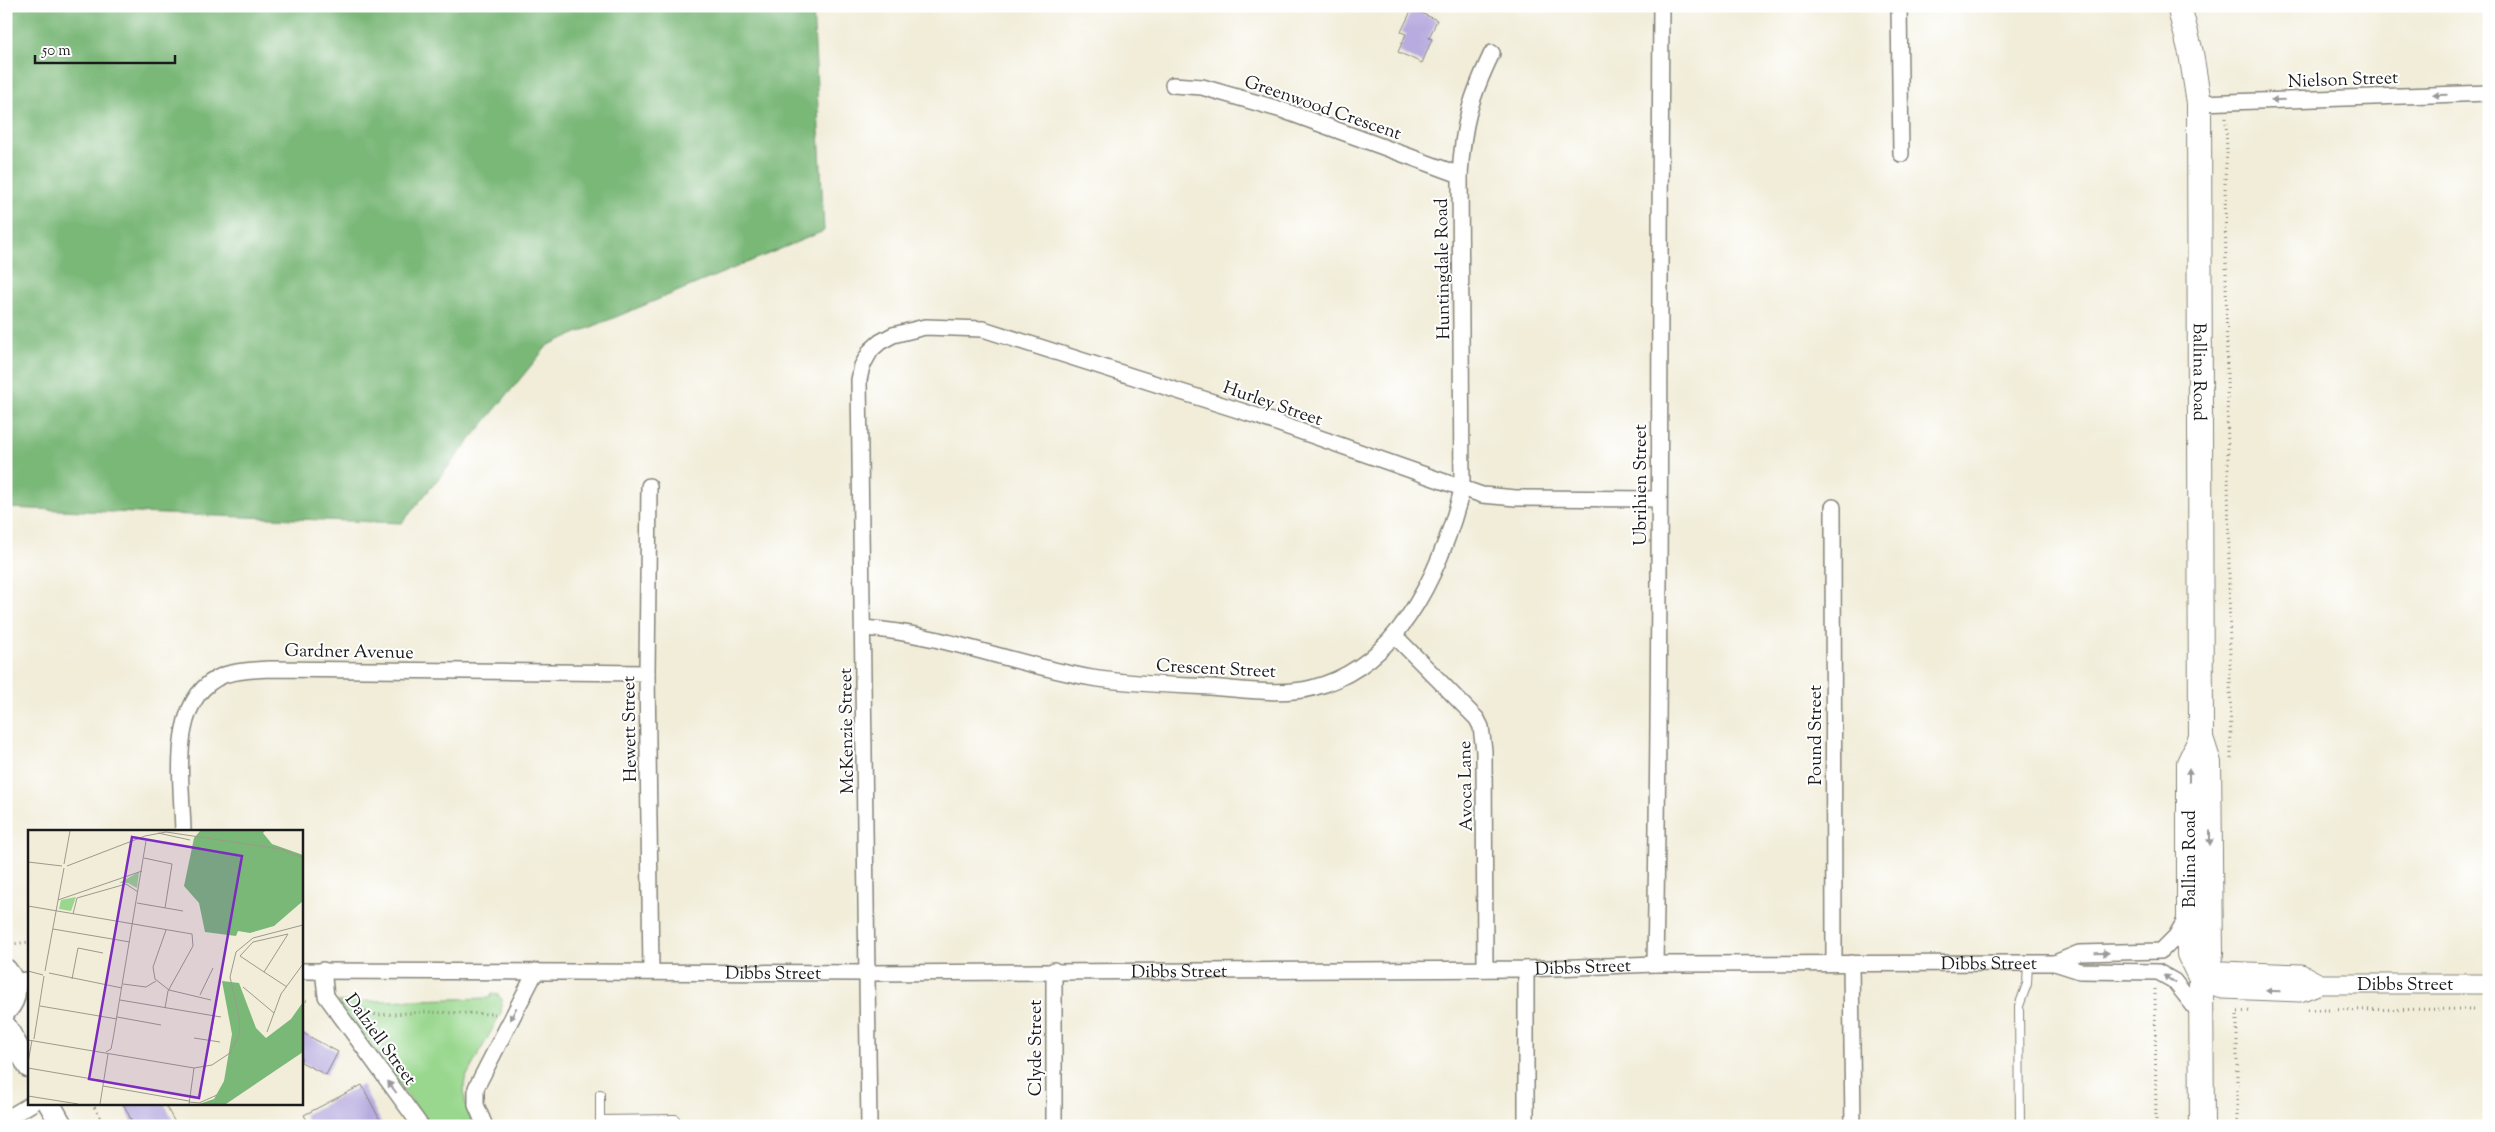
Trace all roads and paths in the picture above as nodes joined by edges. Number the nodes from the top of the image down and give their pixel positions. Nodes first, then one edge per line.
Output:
1 (1661, 6) edge
2 (1900, 6) edge
3 (2180, 6) edge
4 (1492, 54) dead end
5 (1172, 85) dead end
6 (2489, 93) edge
7 (2227, 102) junction
8 (2199, 103) junction
9 (1901, 154) dead end
10 (1460, 175) junction
11 (880, 342) joint
12 (649, 486) dead end
13 (1462, 490) junction
14 (1658, 498) junction
15 (1833, 507) dead end
16 (863, 628) junction
17 (1395, 636) junction
18 (647, 673) junction
19 (2201, 738) junction
20 (2231, 766) dead end
21 (183, 830) edge
22 (2189, 914) junction
23 (6, 942) edge
24 (28, 942) edge
25 (1834, 963) junction
26 (1852, 963) junction
27 (2028, 963) junction
28 (2055, 963) junction
29 (1655, 964) junction
30 (1485, 969) junction
31 (1526, 969) junction
32 (302, 970) edge
33 (323, 970) junction
34 (650, 970) junction
35 (1054, 970) junction
36 (536, 971) junction
37 (869, 973) junction
38 (16, 977) edge
39 (2201, 979) junction
40 (2155, 983) dead end
41 (2489, 984) edge
42 (302, 999) edge
43 (332, 1004) junction
44 (2476, 1009) dead end
45 (6, 1010) edge
46 (2262, 1010) dead end
47 (2301, 1010) dead end
48 (2201, 1015) junction
49 (512, 1016) junction
50 (6, 1027) edge
51 (28, 1065) edge
52 (600, 1094) dead end
53 (31, 1104) edge
54 (50, 1104) edge
55 (93, 1104) edge
56 (6, 1119) edge
57 (675, 1119) dead end
58 (600, 1123) edge
59 (62, 1126) edge
60 (105, 1126) edge
61 (421, 1126) edge
62 (485, 1126) edge
63 (869, 1126) edge
64 (1054, 1126) edge
65 (1526, 1126) edge
66 (1852, 1126) edge
67 (2020, 1126) edge
68 (2156, 1126) edge
69 (2202, 1126) edge
70 (2237, 1126) edge

1 - 14 street, Ubrihien Street
2 - 9 street
3 - 8 main road, Ballina Road
4 - 10 street, Huntingdale Road
5 - 10 street, Greenwood Crescent
6 -> 7 street, Nielson Street
7 - 8 street, Nielson Street
7 - 20 path
8 - 19 main road, Ballina Road
10 - 13 street, Huntingdale Road
11 - 13 street, Hurley Street
11 - 16 street, McKenzie Street
12 - 18 street, Hewett Street
13 - 14 street, Hurley Street
13 - 17 street, Crescent Street
14 - 29 street, Ubrihien Street
15 - 25 street, Pound Street
16 - 17 street, Crescent Street
16 - 37 street, McKenzie Street
17 - 30 street, Avoca Lane
18 - 21 street, Gardner Avenue
18 - 34 street, Hewett Street
22 -> 19 main road, Ballina Road
19 -> 39 main road, Ballina Road
28 -> 22 street, Dibbs Street
22 - 39 main road, Ballina Road
23 - 24 path
25 - 26 street, Dibbs Street
25 - 29 street, Dibbs Street
26 - 27 street, Dibbs Street
26 - 66 street
27 - 28 street, Dibbs Street
27 - 67 lane
48 -> 28 street, Dibbs Street
29 - 31 street, Dibbs Street
30 - 31 street, Dibbs Street
30 - 35 street, Dibbs Street
31 - 65 street
32 - 33 street, Dibbs Street
33 - 36 street, Dibbs Street
33 - 43 street, Dalziell Street
34 - 36 street, Dibbs Street
34 - 37 street, Dibbs Street
35 - 37 street, Dibbs Street
35 - 64 street, Clyde Street
36 -> 49 street
37 - 63 street, McKenzie Street
38 - 45 main road
39 - 41 street, Dibbs Street
39 - 48 main road, Ballina Road
40 - 68 path
42 - 43 path
43 - 49 path
61 -> 43 street, Dalziell Street
44 - 47 path
46 - 70 path
48 - 69 main road, Ballina Road
49 - 62 street
50 - 51 main road
52 - 58 lane
53 - 56 street
54 - 59 main road
55 - 60 path
57 - 58 lane

